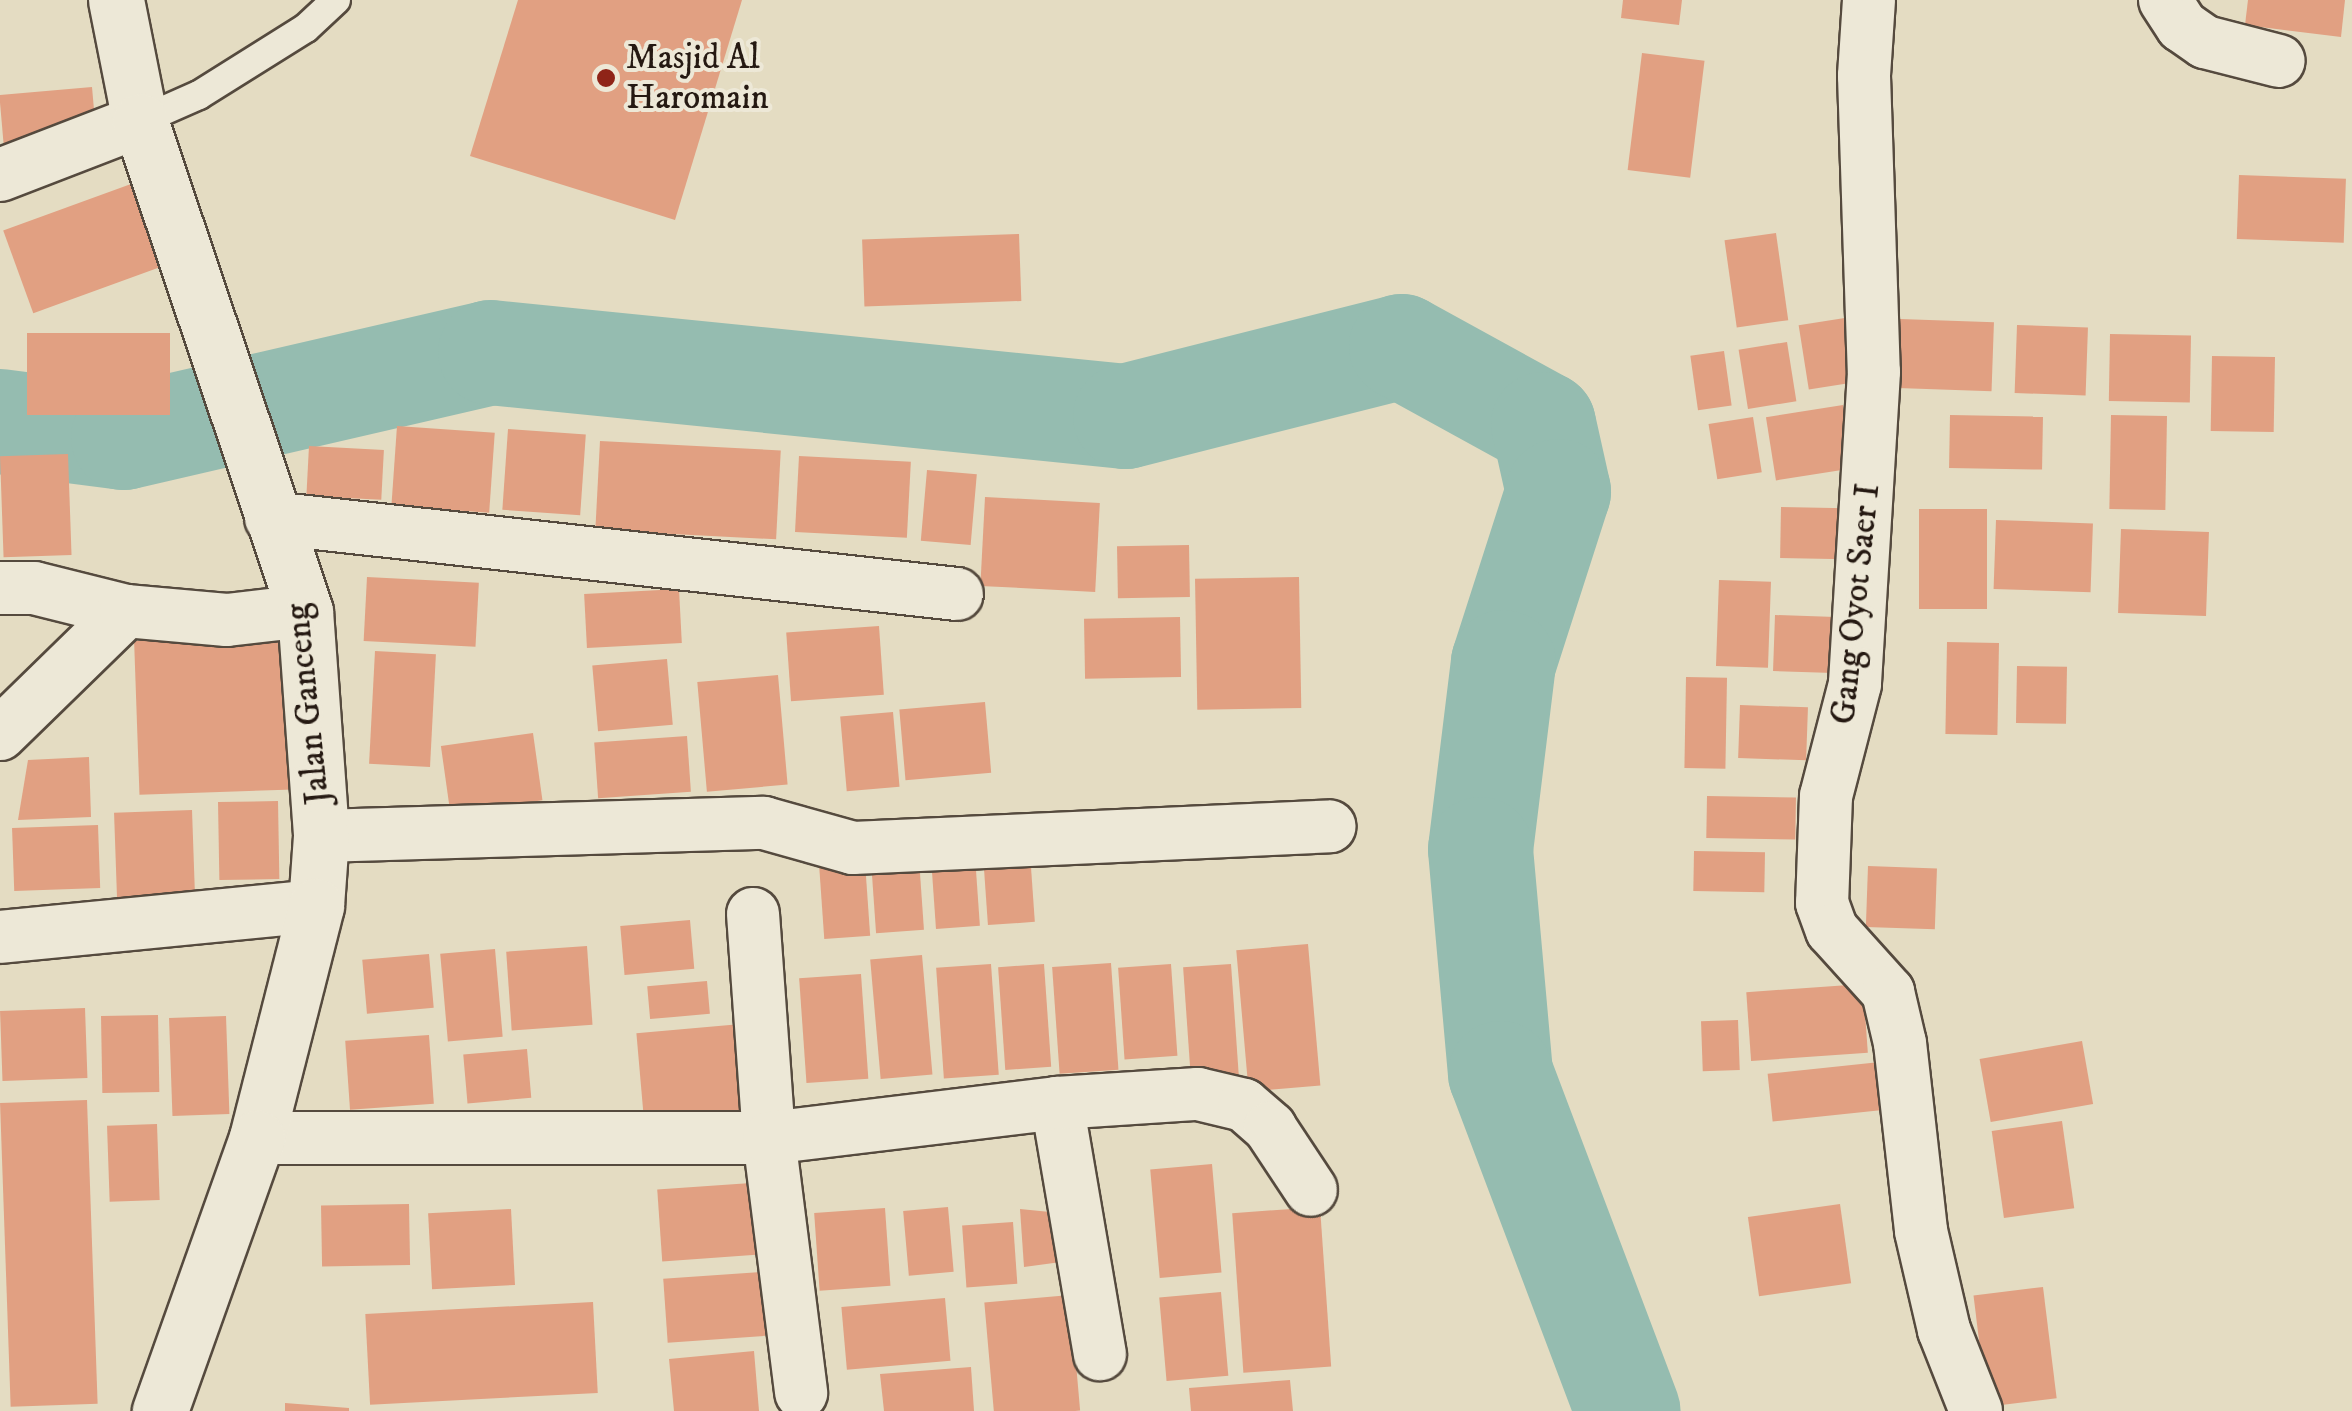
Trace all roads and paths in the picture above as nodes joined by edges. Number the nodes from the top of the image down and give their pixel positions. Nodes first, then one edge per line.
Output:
1 (116, 0) edge
2 (336, 0) edge
3 (1869, 0) edge
4 (2165, 0) edge
5 (2279, 61) dead end
6 (140, 121) junction
7 (0, 175) edge
8 (271, 518) junction
9 (0, 588) edge
10 (956, 594) dead end
11 (126, 611) junction
12 (305, 611) junction
13 (0, 734) edge
14 (1329, 826) dead end
15 (321, 836) junction
16 (316, 906) junction
17 (753, 914) dead end
18 (0, 937) edge
19 (1056, 1103) junction
20 (257, 1138) junction
21 (770, 1138) junction
22 (1312, 1190) dead end
23 (1100, 1354) dead end
24 (802, 1392) dead end
25 (160, 1411) edge
26 (1976, 1411) edge

1 - 6 street, Jalan Ganceng
2 - 6 lane
3 - 26 street, Gang Oyot Saer I
4 - 5 street
6 - 7 street
6 - 8 street, Jalan Ganceng
8 - 10 street
8 - 12 street, Jalan Ganceng
9 - 11 street
11 - 12 street
11 - 13 street
12 - 15 street, Jalan Ganceng
14 - 15 street
15 - 16 street, Jalan Ganceng
16 - 18 street
16 - 20 street, Jalan Ganceng
17 - 21 street
19 - 21 street
19 - 22 street
19 - 23 street
20 - 21 street
20 - 25 street, Jalan Ganceng
21 - 24 street

